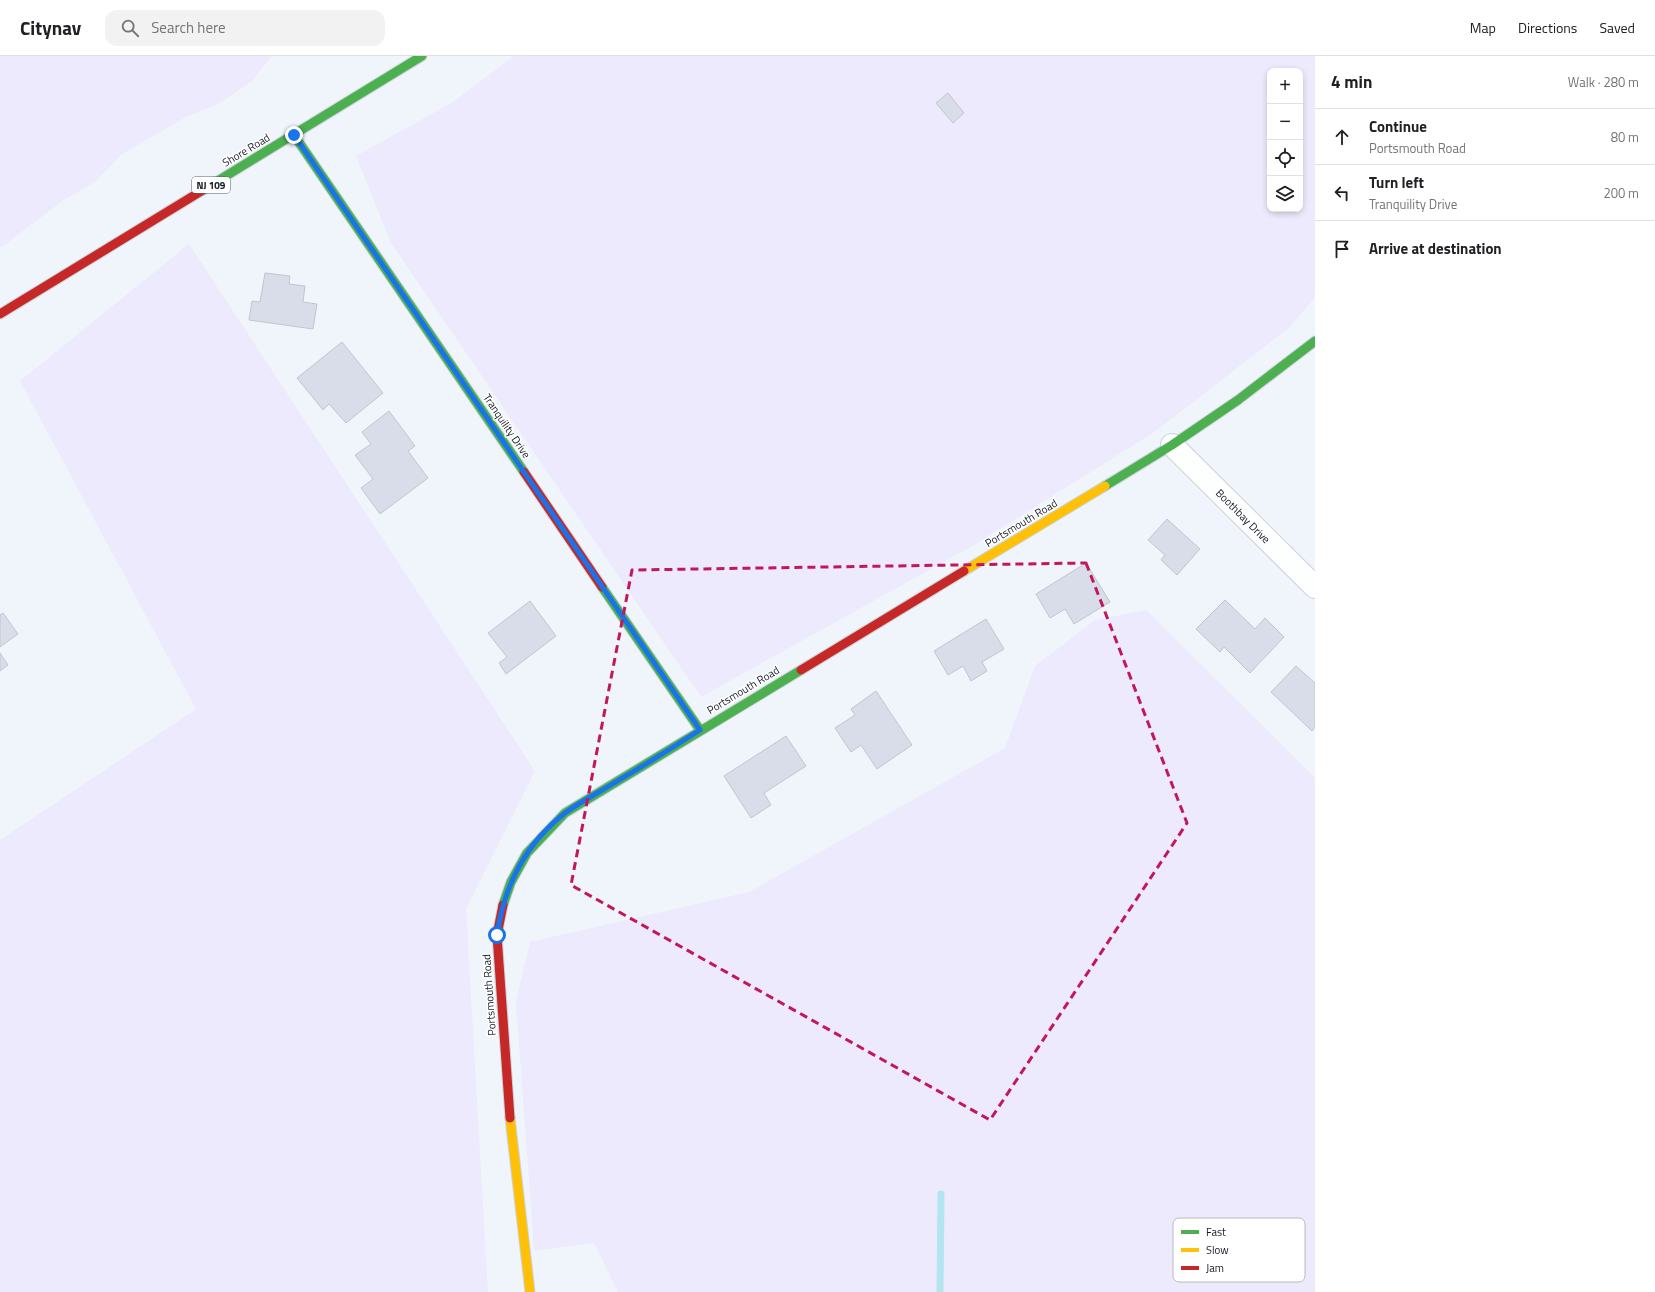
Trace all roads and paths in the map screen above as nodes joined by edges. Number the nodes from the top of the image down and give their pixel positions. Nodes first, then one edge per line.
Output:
1 (422, 56) edge
2 (294, 135) junction
3 (0, 314) edge
4 (1315, 341) edge
5 (1172, 445) junction
6 (1315, 587) edge
7 (700, 730) junction
8 (530, 1292) edge

1 - 2 main road, Shore Road / NJ 109
2 - 3 main road, Shore Road / NJ 109
2 - 7 main road, Tranquility Drive
4 - 5 main road, Portsmouth Road
5 - 6 street, Boothbay Drive
5 - 7 main road, Portsmouth Road
7 - 8 main road, Portsmouth Road

